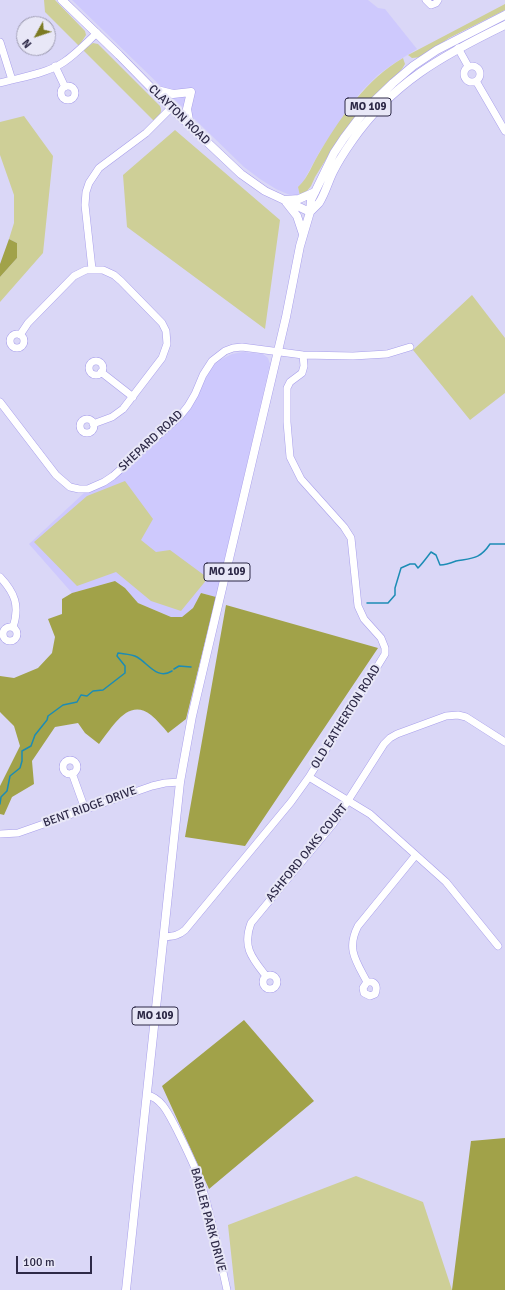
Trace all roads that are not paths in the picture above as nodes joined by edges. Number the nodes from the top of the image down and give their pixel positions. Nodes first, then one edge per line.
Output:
1 (62, 0) edge
2 (426, 0) edge
3 (438, 0) edge
4 (505, 15) edge
5 (505, 25) edge
6 (96, 33) junction
7 (465, 35) junction
8 (0, 42) edge
9 (458, 48) junction
10 (56, 66) junction
11 (468, 66) junction
12 (12, 80) junction
13 (476, 81) junction
14 (0, 83) edge
15 (65, 87) dead end
16 (152, 89) junction
17 (171, 108) junction
18 (190, 126) junction
19 (505, 131) edge
20 (315, 192) junction
21 (284, 200) junction
22 (310, 212) junction
23 (303, 235) junction
24 (92, 269) junction
25 (20, 335) dead end
26 (410, 347) dead end
27 (278, 352) junction
28 (303, 355) junction
29 (101, 372) dead end
30 (133, 397) junction
31 (0, 402) edge
32 (93, 424) dead end
33 (0, 577) edge
34 (13, 628) dead end
35 (505, 742) edge
36 (72, 773) dead end
37 (308, 777) junction
38 (180, 782) junction
39 (349, 801) junction
40 (85, 809) junction
41 (0, 834) edge
42 (415, 856) junction
43 (164, 937) junction
44 (498, 946) dead end
45 (266, 976) dead end
46 (366, 982) dead end
47 (147, 1095) junction
48 (126, 1290) edge
49 (227, 1290) edge

1 - 6 main road, CLAYTON ROAD
2 - 3 street
4 - 7 main road, MO 109
5 - 9 main road, MO 109
6 - 10 street
6 - 16 main road, CLAYTON ROAD
7 - 9 main road
7 - 20 main road, MO 109
8 - 12 street
9 - 11 street
9 - 22 main road, MO 109
10 - 12 street
10 - 15 street
11 - 13 street
11 - 13 street
12 - 14 street
13 - 19 street
16 - 17 main road, CLAYTON ROAD
16 - 18 main road
17 - 18 main road, CLAYTON ROAD
17 - 24 street
18 - 21 main road, CLAYTON ROAD
20 - 21 main road
20 - 22 main road, MO 109
21 - 22 main road, CLAYTON ROAD
21 - 23 main road
22 - 23 main road, MO 109
23 - 27 main road, MO 109
24 - 25 street
24 - 30 street
26 - 28 street, SHEPARD ROAD
27 - 28 street, SHEPARD ROAD
27 - 31 street, SHEPARD ROAD
27 - 38 main road, MO 109
28 - 37 street, OLD EATHERTON ROAD
29 - 30 street
30 - 32 street
33 - 34 street
35 - 39 street, ASHFORD OAKS COURT
36 - 40 street
37 - 39 street
37 - 43 street, OLD EATHERTON ROAD
38 - 40 street, BENT RIDGE DRIVE
38 - 43 main road, MO 109
39 - 42 street
39 - 45 street, ASHFORD OAKS COURT
40 - 41 street, BENT RIDGE DRIVE
42 - 44 street
42 - 46 street
43 - 47 main road, MO 109
47 - 48 main road, MO 109
47 - 49 street, BABLER PARK DRIVE

